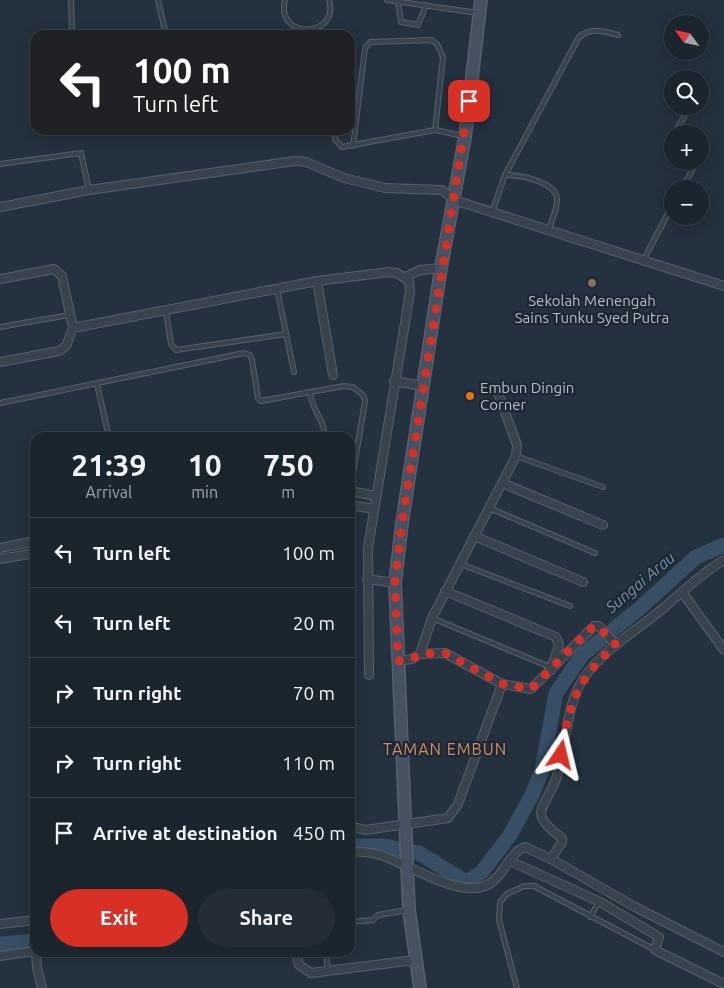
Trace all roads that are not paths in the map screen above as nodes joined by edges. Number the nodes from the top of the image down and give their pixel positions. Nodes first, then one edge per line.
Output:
1 (71, 0) edge
2 (158, 0) edge
3 (286, 0) edge
4 (329, 0) edge
5 (387, 0) edge
6 (481, 0) edge
7 (398, 2) junction
8 (426, 5) junction
9 (480, 13) junction
10 (72, 30) edge
11 (165, 30) edge
12 (309, 30) joint
13 (618, 35) dead end
14 (684, 117) dead end
15 (679, 125) edge
16 (355, 130) edge
17 (434, 130) junction
18 (336, 135) edge
19 (354, 135) edge
20 (465, 137) junction
21 (353, 146) junction
22 (0, 164) edge
23 (506, 175) junction
24 (89, 190) junction
25 (454, 200) junction
26 (0, 206) edge
27 (492, 213) junction
28 (664, 221) edge
29 (548, 229) junction
30 (644, 260) junction
31 (441, 268) junction
32 (405, 277) junction
33 (0, 279) edge
34 (317, 281) junction
35 (724, 286) edge
36 (277, 289) junction
37 (166, 311) junction
38 (70, 315) junction
39 (0, 328) edge
40 (73, 328) junction
41 (286, 334) junction
42 (0, 362) edge
43 (294, 372) dead end
44 (333, 375) dead end
45 (394, 381) junction
46 (97, 384) junction
47 (423, 386) junction
48 (310, 392) junction
49 (498, 393) dead end
50 (0, 403) edge
51 (108, 432) edge
52 (325, 432) edge
53 (516, 456) junction
54 (355, 467) edge
55 (502, 483) junction
56 (603, 487) dead end
57 (355, 492) edge
58 (376, 496) junction
59 (355, 506) edge
60 (489, 508) junction
61 (374, 509) junction
62 (603, 525) dead end
63 (474, 536) junction
64 (30, 542) edge
65 (0, 548) edge
66 (30, 553) edge
67 (595, 553) dead end
68 (0, 559) edge
69 (724, 560) edge
70 (460, 564) junction
71 (367, 579) junction
72 (583, 582) dead end
73 (395, 583) junction
74 (445, 591) junction
75 (682, 592) junction
76 (570, 606) dead end
77 (432, 618) junction
78 (614, 643) junction
79 (724, 650) edge
80 (420, 654) junction
81 (398, 661) junction
82 (551, 668) junction
83 (369, 676) dead end
84 (502, 684) junction
85 (406, 826) junction
86 (355, 827) edge
87 (355, 852) edge
88 (552, 858) junction
89 (510, 861) junction
90 (408, 865) junction
91 (600, 902) junction
92 (409, 910) junction
93 (590, 917) junction
94 (30, 921) edge
95 (355, 922) edge
96 (0, 924) edge
97 (655, 950) junction
98 (724, 952) edge
99 (30, 953) edge
100 (0, 956) edge
101 (36, 957) edge
102 (297, 957) edge
103 (327, 957) edge
104 (415, 960) junction
105 (328, 971) junction
106 (724, 984) edge
107 (42, 988) edge
108 (420, 988) edge
109 (516, 988) edge

1 - 10 lane
2 - 11 lane
3 - 12 lane
4 - 12 lane
5 - 7 lane
6 - 9 main road
7 - 8 lane
7 - 8 lane
8 - 9 lane
9 - 20 main road
13 - 23 lane
14 - 15 lane
16 - 17 lane
17 - 20 lane
17 - 21 lane
18 - 21 lane
19 - 21 lane
20 - 25 main road
22 - 24 lane
23 - 27 lane
23 - 29 lane
24 - 25 street
24 - 26 street
25 - 27 street
25 - 31 main road
27 - 29 street
28 - 30 lane
29 - 30 street
30 - 35 street
31 - 32 street
31 - 47 main road
32 - 34 street
32 - 45 street
33 - 38 street
34 - 36 street
34 - 44 street
36 - 37 street
36 - 41 lane
37 - 40 street
37 - 41 lane
38 - 39 lane
38 - 40 street
40 - 42 street
41 - 43 lane
45 - 47 street
45 - 58 street
46 - 48 lane
46 - 50 lane
46 - 51 lane
47 - 73 main road
48 - 52 lane
48 - 54 lane
49 - 53 street
53 - 55 street
53 - 56 lane
55 - 60 street
55 - 62 street
57 - 58 street
58 - 61 street
59 - 61 street
60 - 63 street
60 - 67 lane
61 - 71 street
63 - 70 street
63 - 72 street
64 - 65 street
66 - 68 street
69 - 75 street
70 - 74 street
70 - 76 lane
71 - 73 street
71 - 83 street
73 - 81 main road
74 - 77 street
74 - 82 street
75 - 78 street
75 - 79 street
77 - 80 street
77 - 82 lane
78 - 82 street
78 - 88 street
80 - 81 street
80 - 84 street
81 - 85 main road
82 - 84 street
84 - 85 street
85 - 86 street
85 - 90 main road
87 - 90 street
88 - 89 street
88 - 98 street
89 - 90 street
89 - 91 street
90 - 92 main road
91 - 93 lane
91 - 97 street
92 - 95 lane
92 - 104 main road
93 - 97 lane
93 - 109 lane
94 - 96 street
97 - 106 street
99 - 100 street
101 - 107 street
102 - 105 street
103 - 105 lane
104 - 105 street
104 - 108 main road

